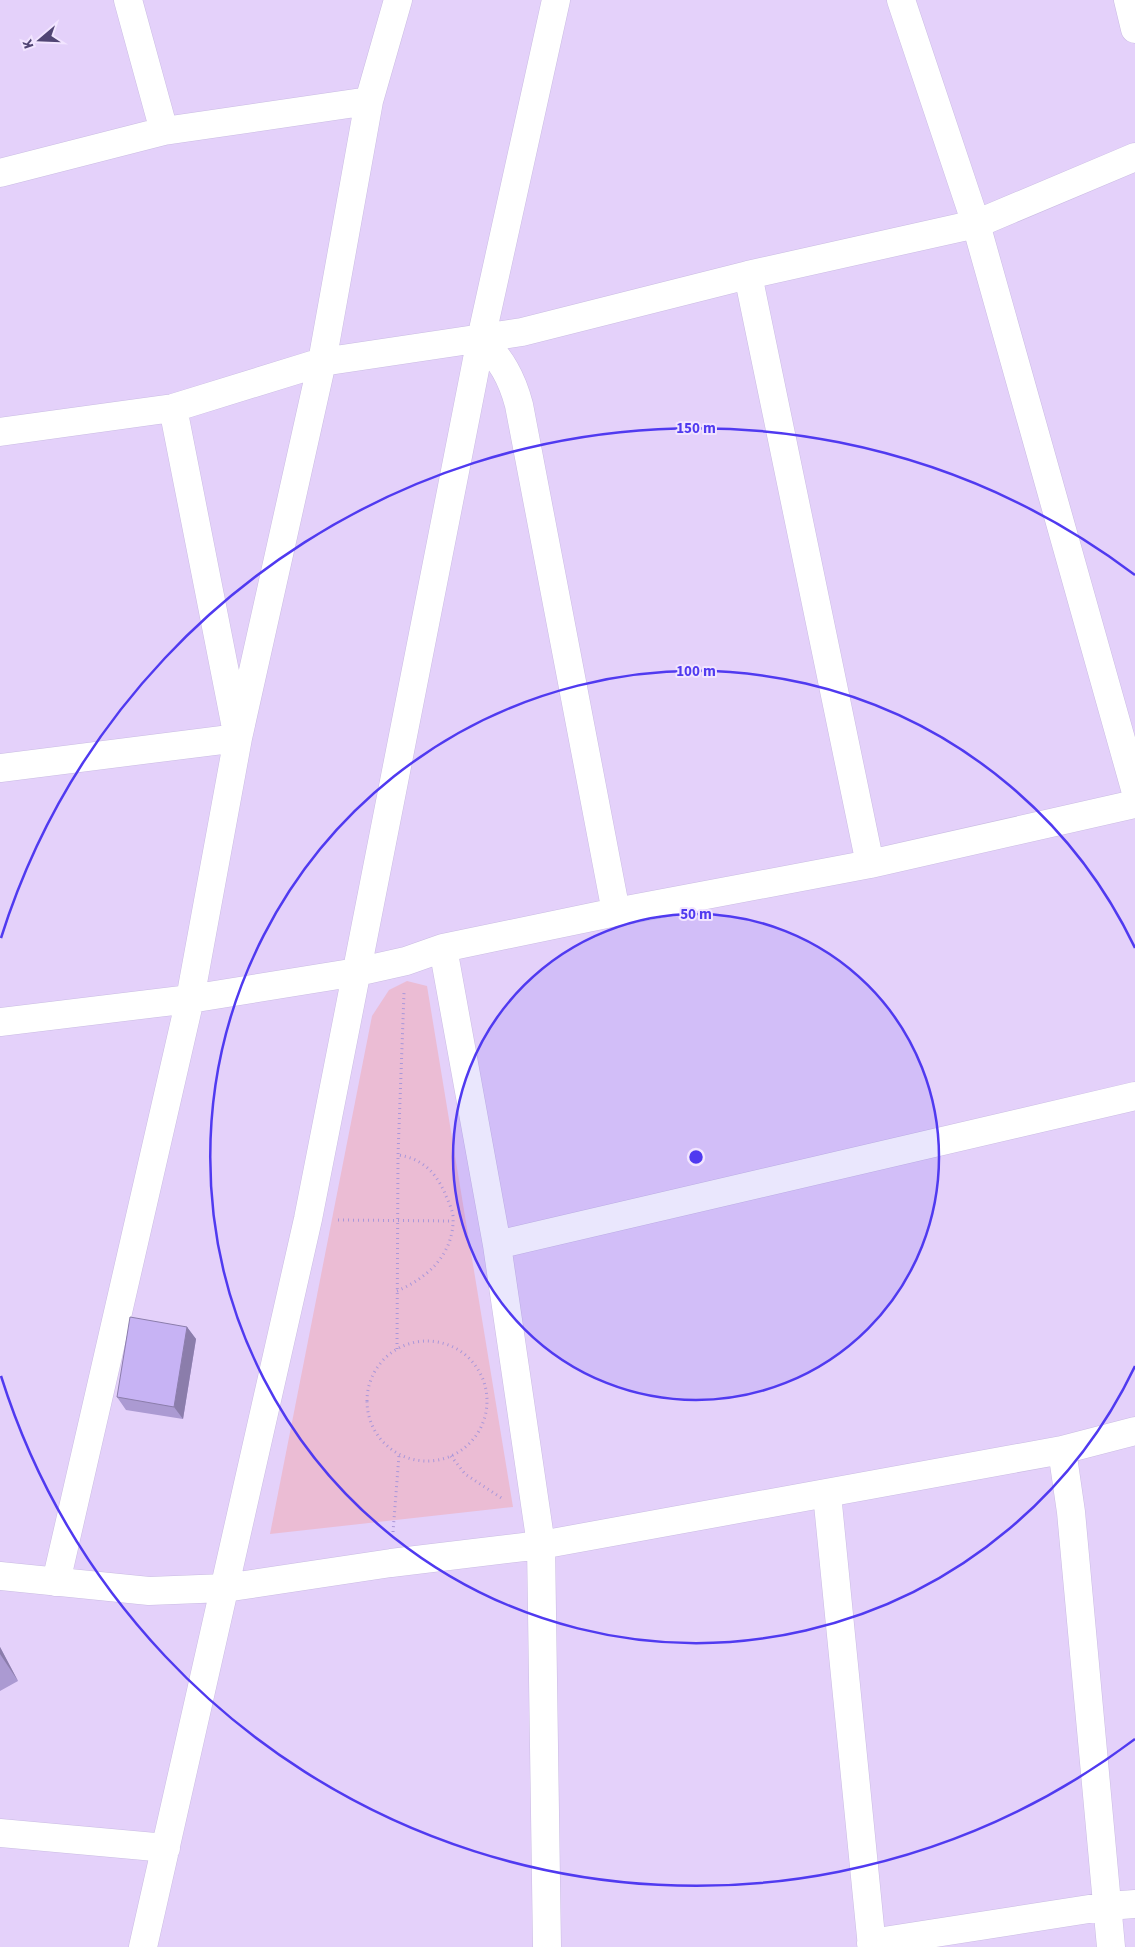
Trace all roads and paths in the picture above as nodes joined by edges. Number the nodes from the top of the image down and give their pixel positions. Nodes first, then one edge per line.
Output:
1 (128, 0) edge
2 (398, 0) edge
3 (556, 0) edge
4 (900, 0) edge
5 (1128, 0) edge
6 (1135, 29) edge
7 (369, 101) junction
8 (164, 131) junction
9 (1135, 157) edge
10 (0, 173) edge
11 (976, 224) junction
12 (748, 275) junction
13 (481, 339) junction
14 (322, 362) junction
15 (173, 408) junction
16 (0, 432) edge
17 (238, 738) junction
18 (0, 768) edge
19 (1135, 789) edge
20 (1135, 804) edge
21 (870, 864) junction
22 (616, 912) junction
23 (443, 948) junction
24 (406, 961) junction
25 (357, 972) junction
26 (190, 999) junction
27 (0, 1022) edge
28 (1135, 1096) edge
29 (398, 1155) junction
30 (308, 1219) junction
31 (453, 1220) junction
32 (397, 1222) junction
33 (496, 1245) junction
34 (397, 1290) junction
35 (396, 1349) junction
36 (1135, 1431) edge
37 (1062, 1450) junction
38 (399, 1454) junction
39 (450, 1456) junction
40 (827, 1494) junction
41 (536, 1513) junction
42 (541, 1545) junction
43 (391, 1563) junction
44 (0, 1576) edge
45 (56, 1582) junction
46 (225, 1588) junction
47 (0, 1832) edge
48 (166, 1848) junction
49 (1135, 1904) edge
50 (1108, 1906) junction
51 (872, 1945) edge
52 (143, 1947) edge
53 (547, 1947) edge
54 (1112, 1947) edge

1 - 8 street
2 - 7 street
3 - 13 street
4 - 11 street
5 - 6 street
7 - 8 street
7 - 14 street
8 - 10 street
9 - 11 street
11 - 12 street
11 - 19 street
12 - 13 street
12 - 21 street
13 - 14 street
13 - 22 street
13 - 25 street
14 - 15 street
14 - 17 street
15 - 16 street
15 - 17 street
17 - 18 street
17 - 26 street
20 - 21 street
21 - 22 street
22 - 23 street
23 - 24 street
23 - 33 street
24 - 25 street
24 - 29 path
25 - 26 street
25 - 30 street
26 - 27 street
26 - 45 street
28 - 33 street
29 - 31 path
29 - 32 path
30 - 32 path
30 - 46 street
31 - 32 path
31 - 34 path
32 - 34 path
33 - 41 street
34 - 35 path
35 - 38 path
35 - 39 path
36 - 37 street
37 - 40 street
37 - 50 street
38 - 39 path
38 - 43 path
39 - 41 path
40 - 42 street
40 - 51 street
41 - 42 street
42 - 43 street
42 - 53 street
43 - 46 street
44 - 45 street
45 - 46 street
46 - 48 street
47 - 48 street
48 - 52 street
49 - 50 street
50 - 51 street
50 - 54 street

